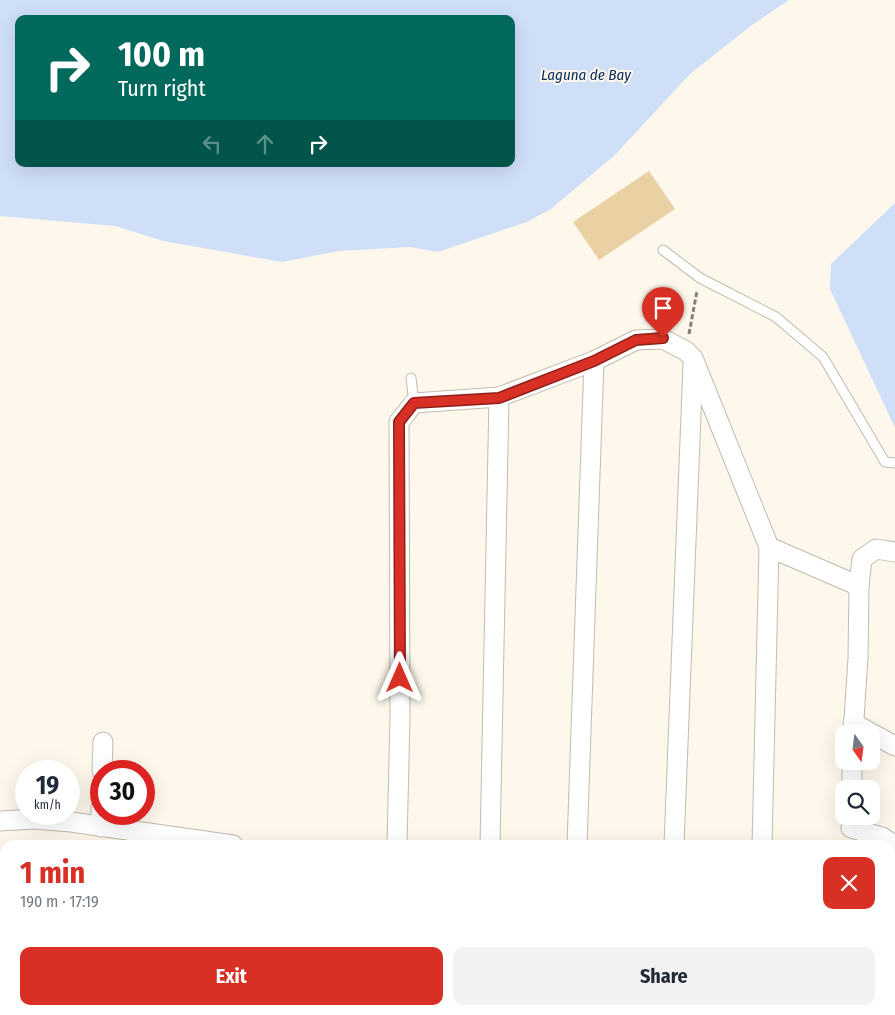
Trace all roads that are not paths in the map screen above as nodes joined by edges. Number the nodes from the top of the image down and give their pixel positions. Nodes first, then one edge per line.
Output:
1 (663, 250) dead end
2 (689, 355) junction
3 (594, 361) junction
4 (411, 378) dead end
5 (499, 398) junction
6 (414, 403) junction
7 (895, 463) edge
8 (769, 547) junction
9 (895, 552) edge
10 (859, 586) junction
11 (853, 725) edge
12 (880, 740) edge
13 (103, 742) dead end
14 (895, 746) edge
15 (102, 760) edge
16 (0, 821) edge
17 (101, 827) joint
18 (851, 830) edge
19 (196, 840) edge
20 (398, 840) edge
21 (490, 840) edge
22 (577, 840) edge
23 (674, 840) edge
24 (762, 840) edge
25 (886, 840) edge

1 - 7 lane
2 - 3 street
2 - 8 street
2 - 23 street
3 - 5 street
3 - 22 street
4 - 6 lane
5 - 6 street
5 - 21 street
6 - 20 street
8 - 10 street
8 - 24 street
9 - 10 street
10 - 11 street
12 - 14 street
13 - 15 street
16 - 17 street
17 - 19 street
18 - 25 street

